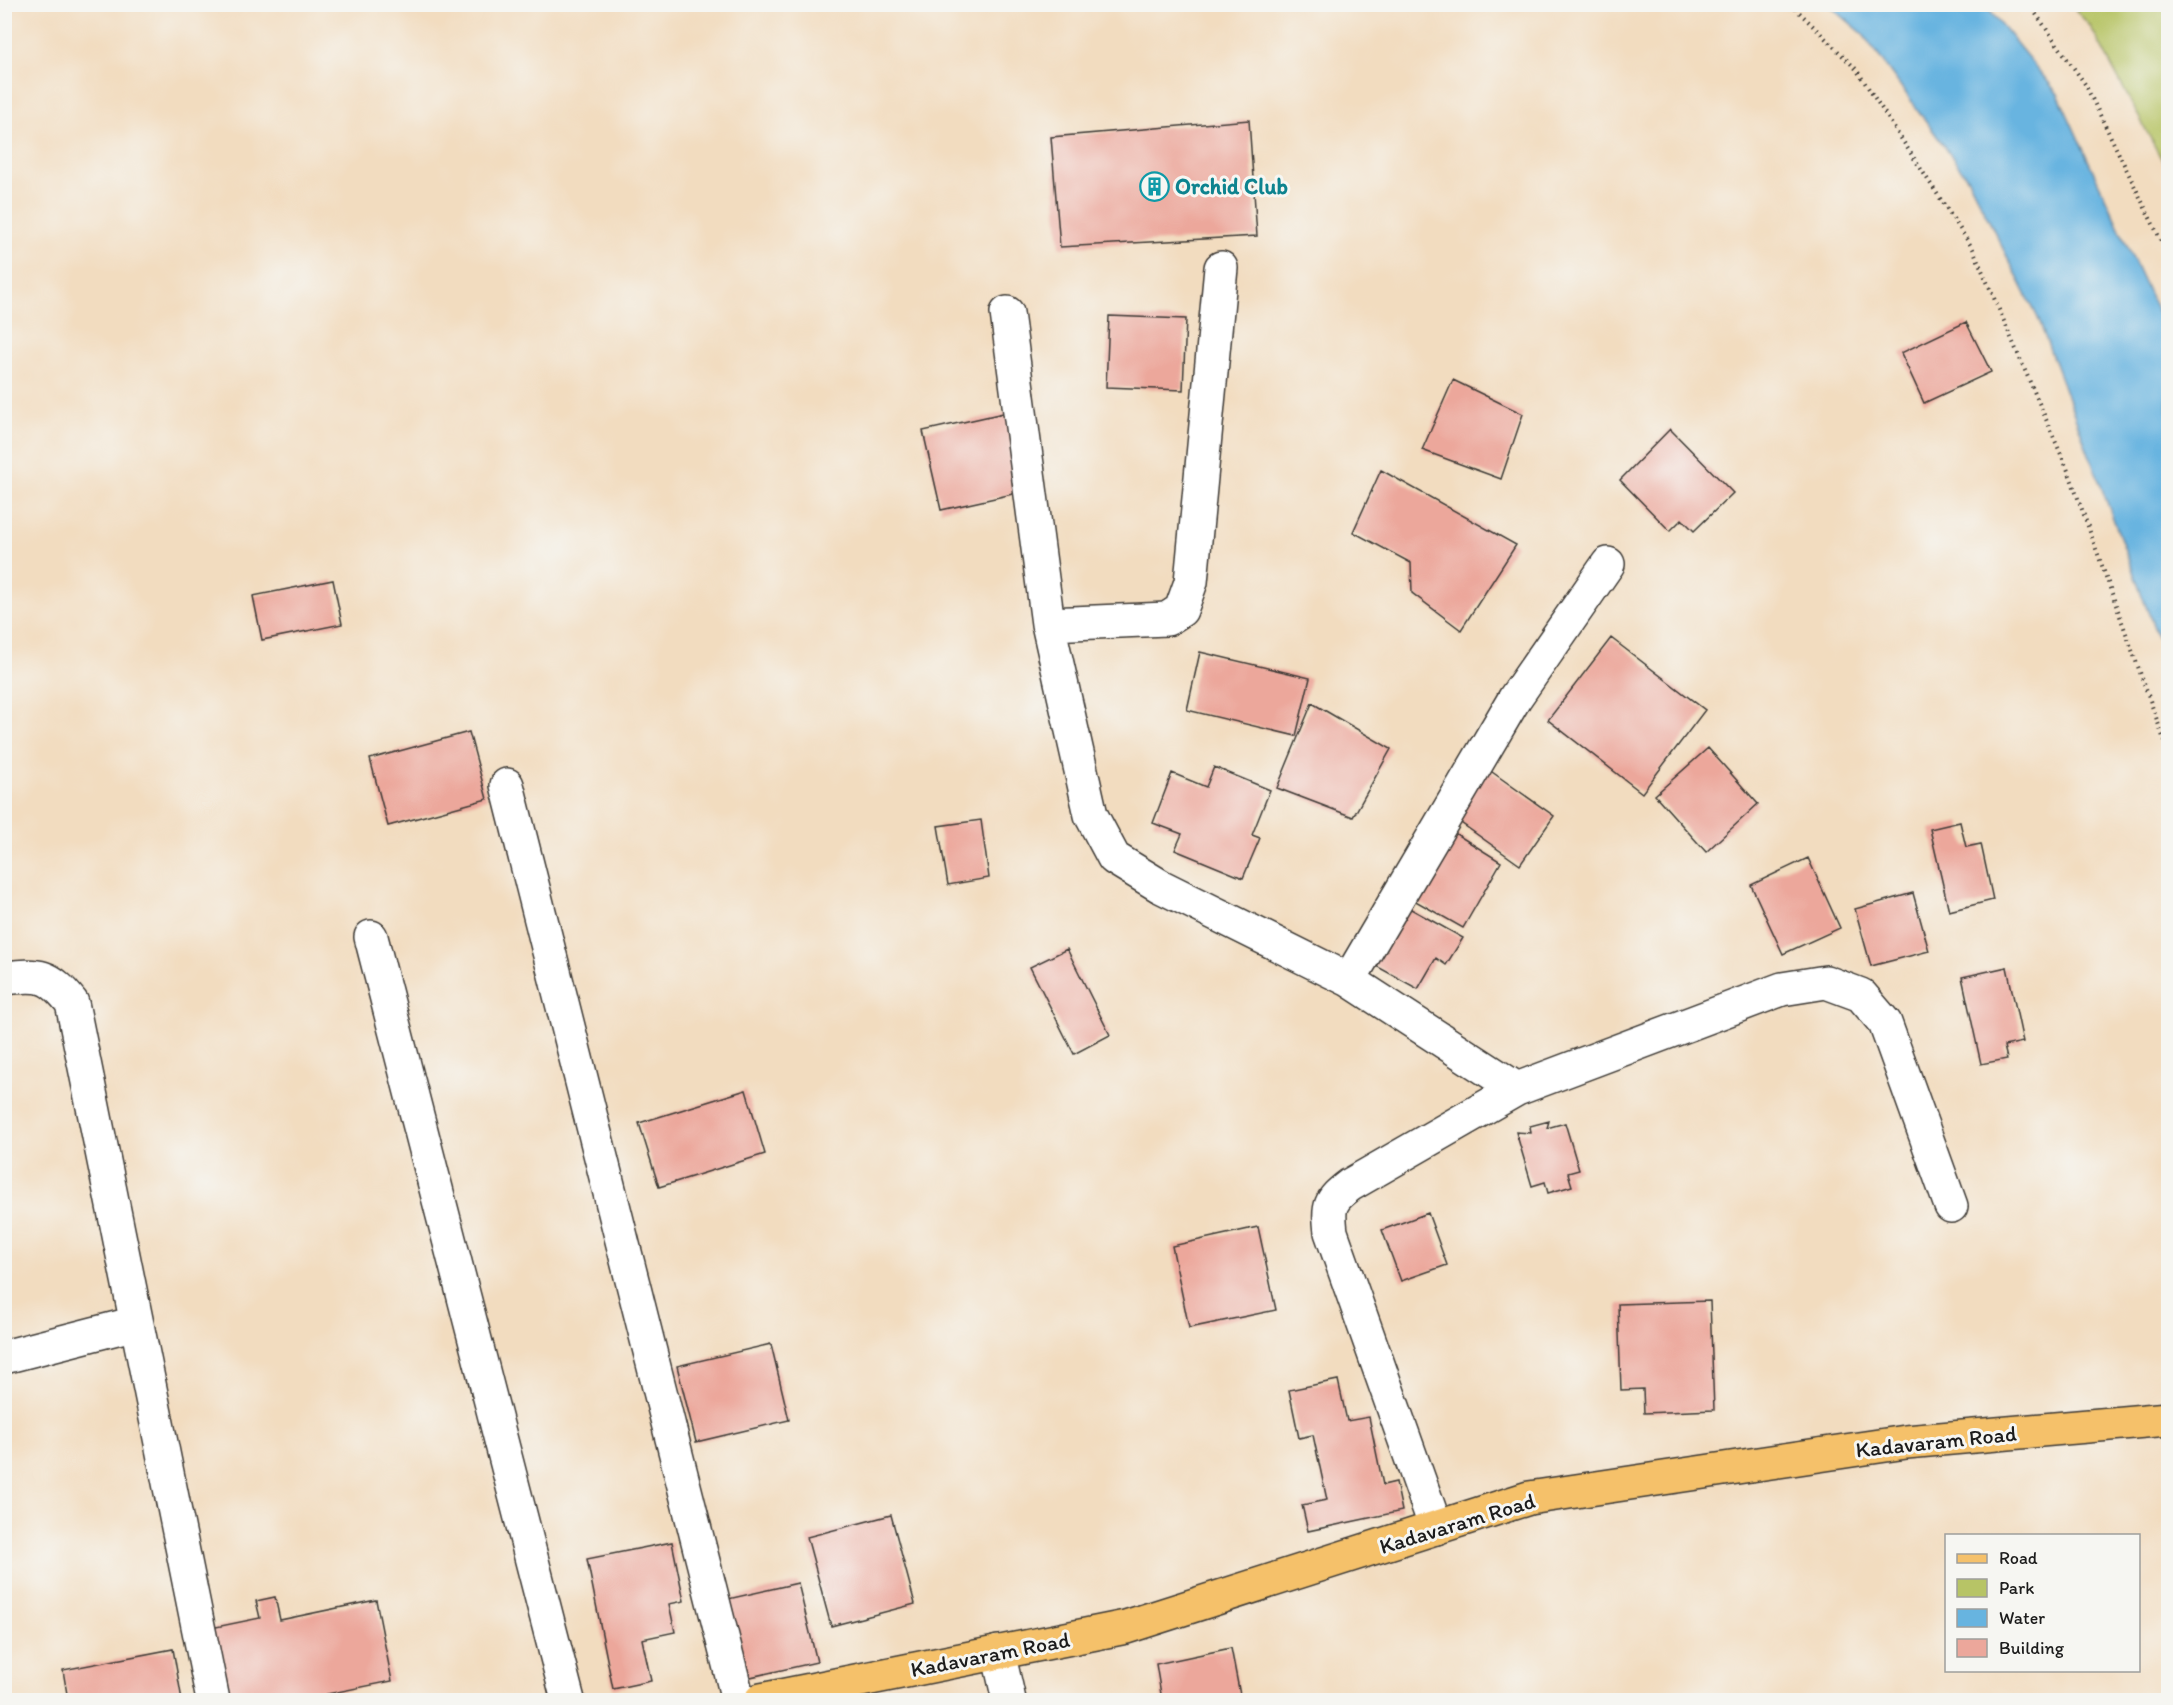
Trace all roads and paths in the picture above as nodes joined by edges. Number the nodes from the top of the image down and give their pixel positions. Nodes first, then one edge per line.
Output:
1 (1791, 4) edge
2 (2029, 4) edge
3 (2169, 255) edge
4 (1221, 268) dead end
5 (1006, 313) dead end
6 (1608, 564) dead end
7 (1048, 624) junction
8 (2169, 751) edge
9 (507, 785) dead end
10 (371, 937) dead end
11 (4, 978) edge
12 (1349, 980) junction
13 (1517, 1089) junction
14 (1952, 1206) dead end
15 (136, 1323) junction
16 (4, 1357) edge
17 (2169, 1419) edge
18 (1436, 1528) junction
19 (998, 1652) junction
20 (213, 1701) edge
21 (568, 1701) edge
22 (738, 1701) edge
23 (761, 1701) edge
24 (1009, 1701) edge

1 - 8 path
2 - 3 path
4 - 7 street
5 - 7 street
6 - 12 street
7 - 12 street
9 - 22 street
10 - 21 street
11 - 15 street
12 - 13 street
13 - 14 street
13 - 18 street
15 - 16 street
15 - 20 street
17 - 18 main road, Kadavaram Road
18 - 19 main road, Kadavaram Road
19 - 23 main road, Kadavaram Road
19 - 24 street

